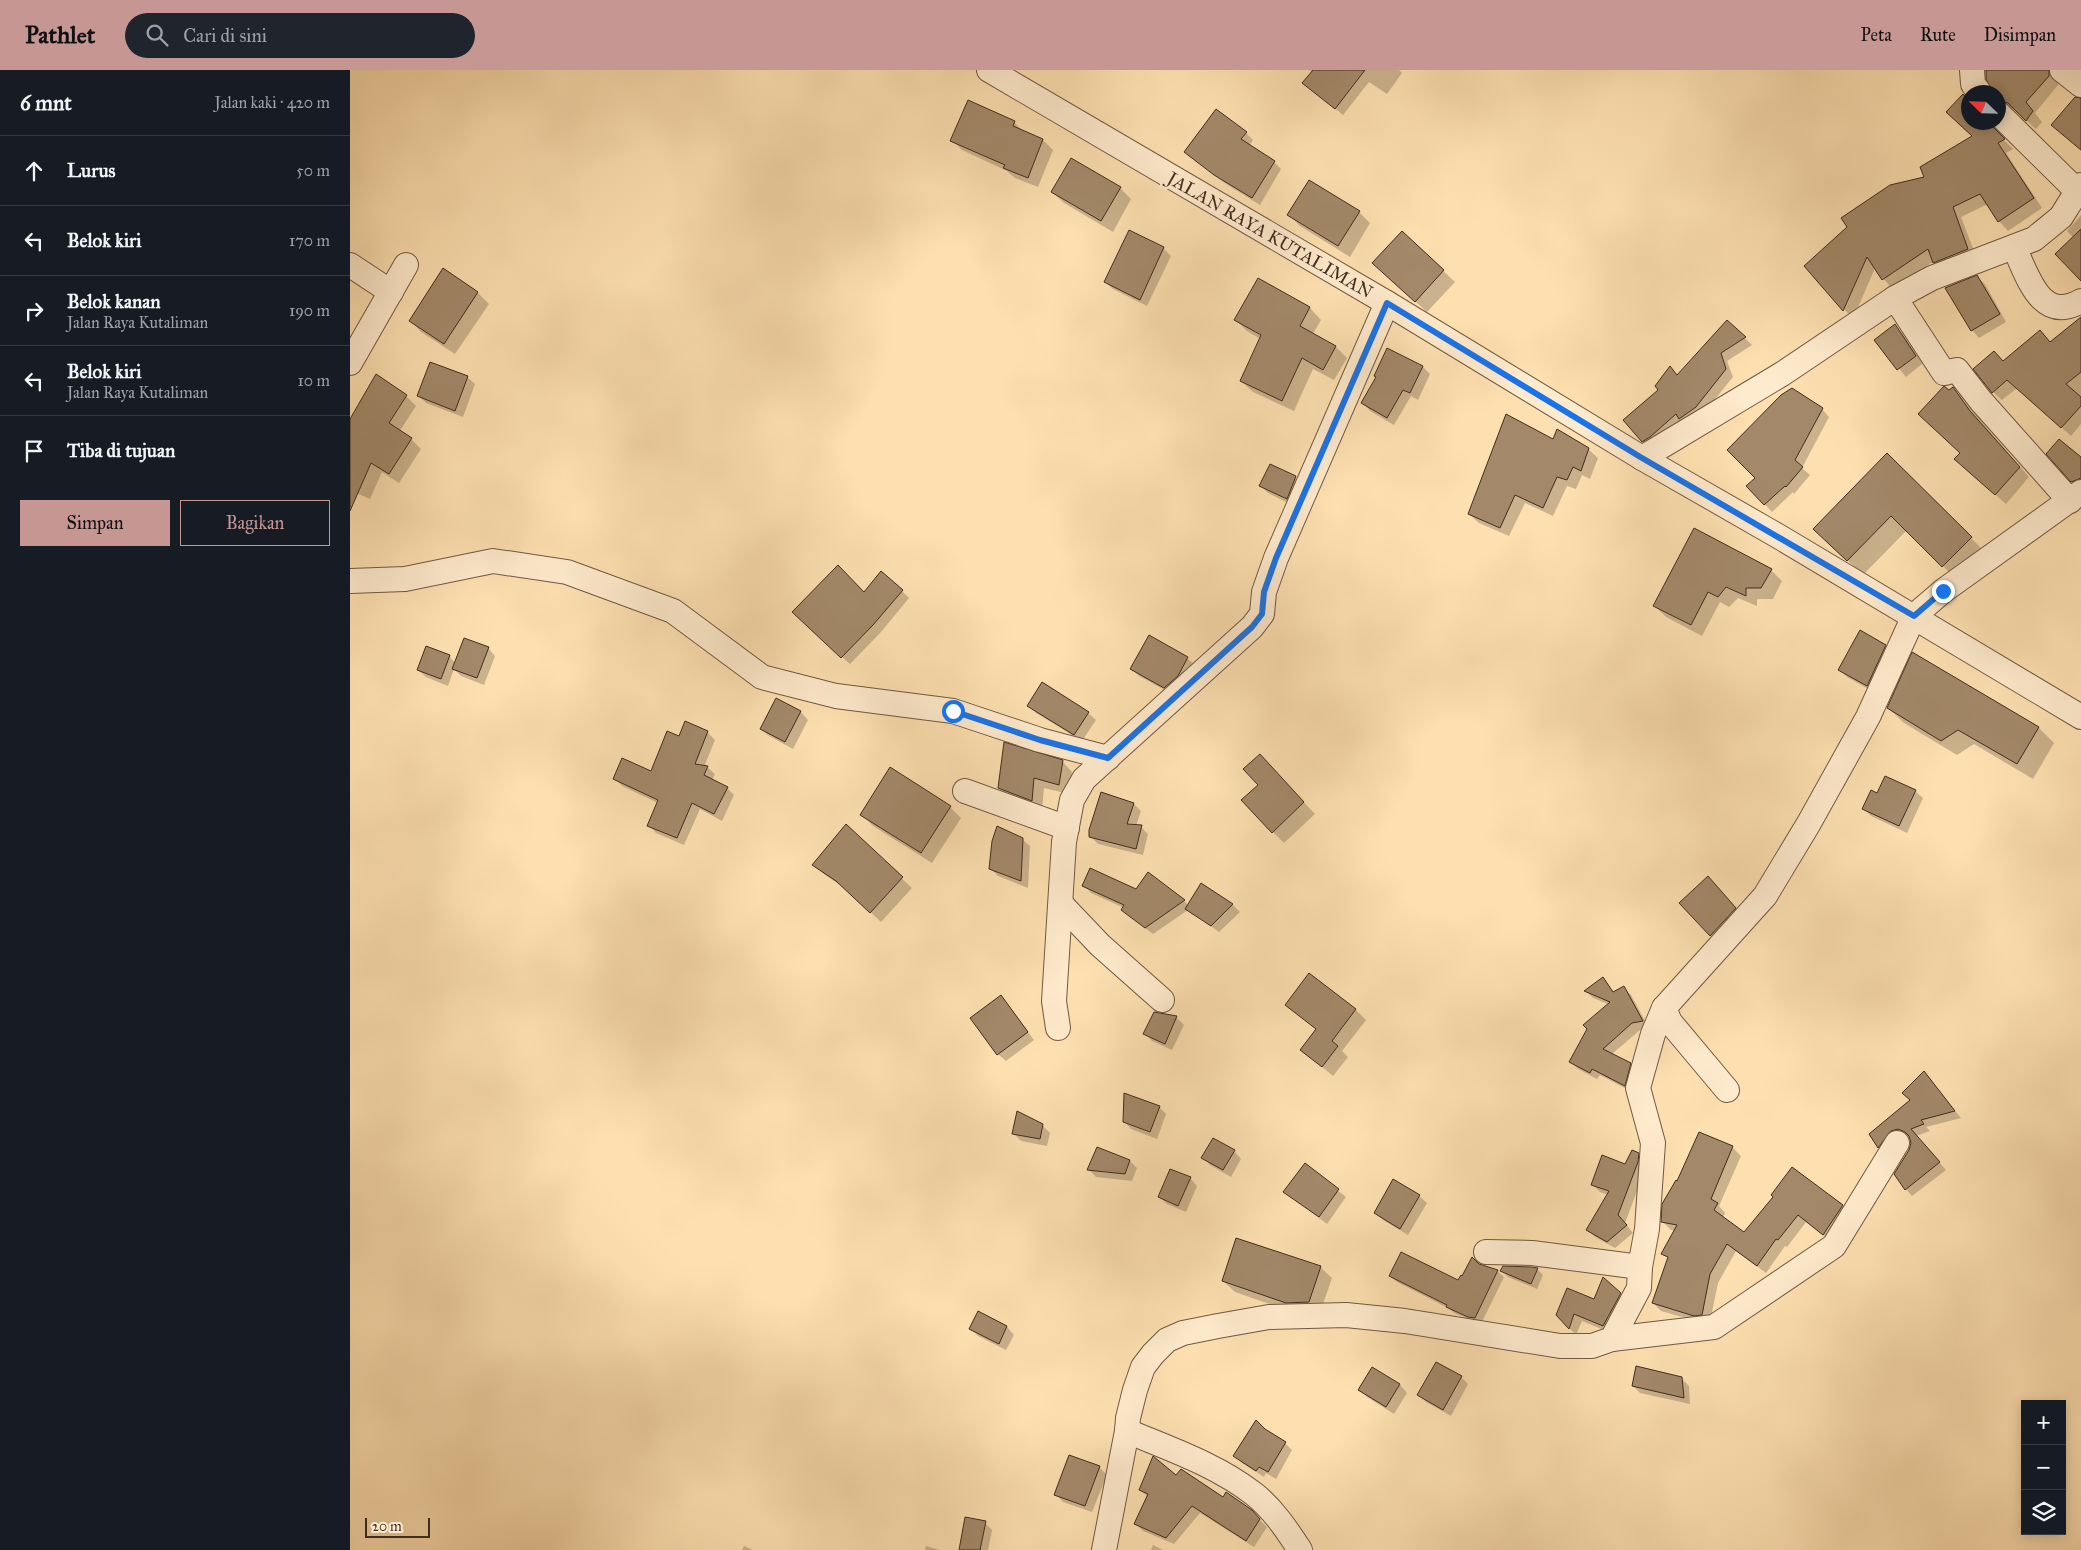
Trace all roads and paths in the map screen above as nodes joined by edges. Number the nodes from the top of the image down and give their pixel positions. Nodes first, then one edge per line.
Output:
1 (989, 70) edge
2 (1972, 70) edge
3 (1974, 85) edge
4 (2006, 120) edge
5 (2079, 188) edge
6 (2014, 248) junction
7 (350, 265) edge
8 (406, 265) dead end
9 (391, 292) junction
10 (1895, 298) junction
11 (2081, 301) edge
12 (1387, 303) junction
13 (350, 363) edge
14 (1642, 458) junction
15 (2076, 497) edge
16 (350, 581) edge
17 (1914, 616) junction
18 (2081, 717) edge
19 (1108, 758) junction
20 (965, 791) dead end
21 (1066, 828) junction
22 (1061, 904) junction
23 (1162, 1000) dead end
24 (1664, 1008) junction
25 (1058, 1028) dead end
26 (1727, 1090) dead end
27 (1897, 1143) dead end
28 (1486, 1252) dead end
29 (1640, 1267) junction
30 (1612, 1339) junction
31 (1127, 1431) junction
32 (1104, 1550) edge
33 (1300, 1550) edge

1 - 12 street, JALAN RAYA KUTALIMAN
2 - 3 street
4 - 5 street
5 - 6 street
6 - 10 street
6 - 11 street
7 - 9 street
8 - 9 street
9 - 13 street
10 - 14 street
10 - 15 street
12 - 14 street, JALAN RAYA KUTALIMAN
12 - 19 street
14 - 17 street, JALAN RAYA KUTALIMAN
15 - 17 street
16 - 19 street
17 - 18 street, JALAN RAYA KUTALIMAN
17 - 24 street
19 - 21 street
20 - 21 street
21 - 22 street
22 - 23 street
22 - 25 street
24 - 26 street
24 - 29 street
27 - 30 street
28 - 29 street
29 - 30 street
30 - 31 street
31 - 32 street
31 - 33 street

